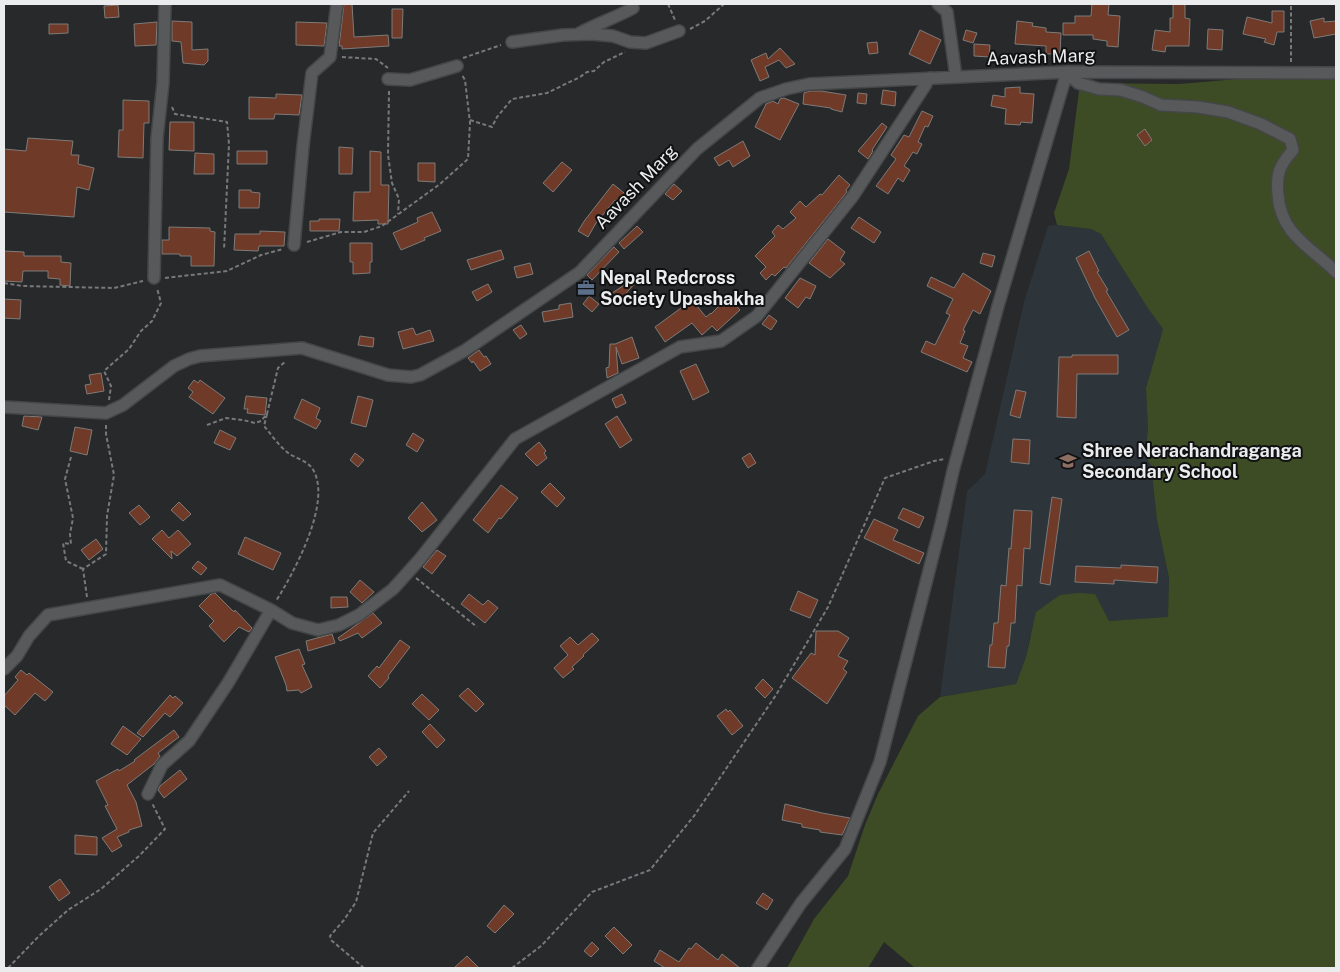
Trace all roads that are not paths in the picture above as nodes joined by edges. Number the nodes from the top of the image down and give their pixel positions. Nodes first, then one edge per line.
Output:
1 (165, 4) edge
2 (337, 4) edge
3 (944, 6) edge
4 (633, 8) dead end
5 (679, 31) road end
6 (576, 34) junction
7 (512, 42) dead end
8 (458, 66) dead end
9 (1067, 72) junction
10 (1336, 73) edge
11 (956, 77) junction
12 (930, 78) junction
13 (388, 79) road end
14 (294, 245) dead end
15 (1336, 272) edge
16 (154, 278) road end
17 (4, 407) edge
18 (271, 610) junction
19 (4, 669) edge
20 (148, 794) road end
21 (758, 968) edge

1 - 16 street
2 - 14 street
3 - 11 street
4 - 6 street
5 - 6 street
6 - 7 street
8 - 13 street
9 - 10 street, Aavash Marg
9 - 11 street, Aavash Marg
9 - 15 street
9 - 21 street
11 - 12 street, Aavash Marg
12 - 17 street, Aavash Marg
12 - 18 street
18 - 19 street
18 - 20 street

